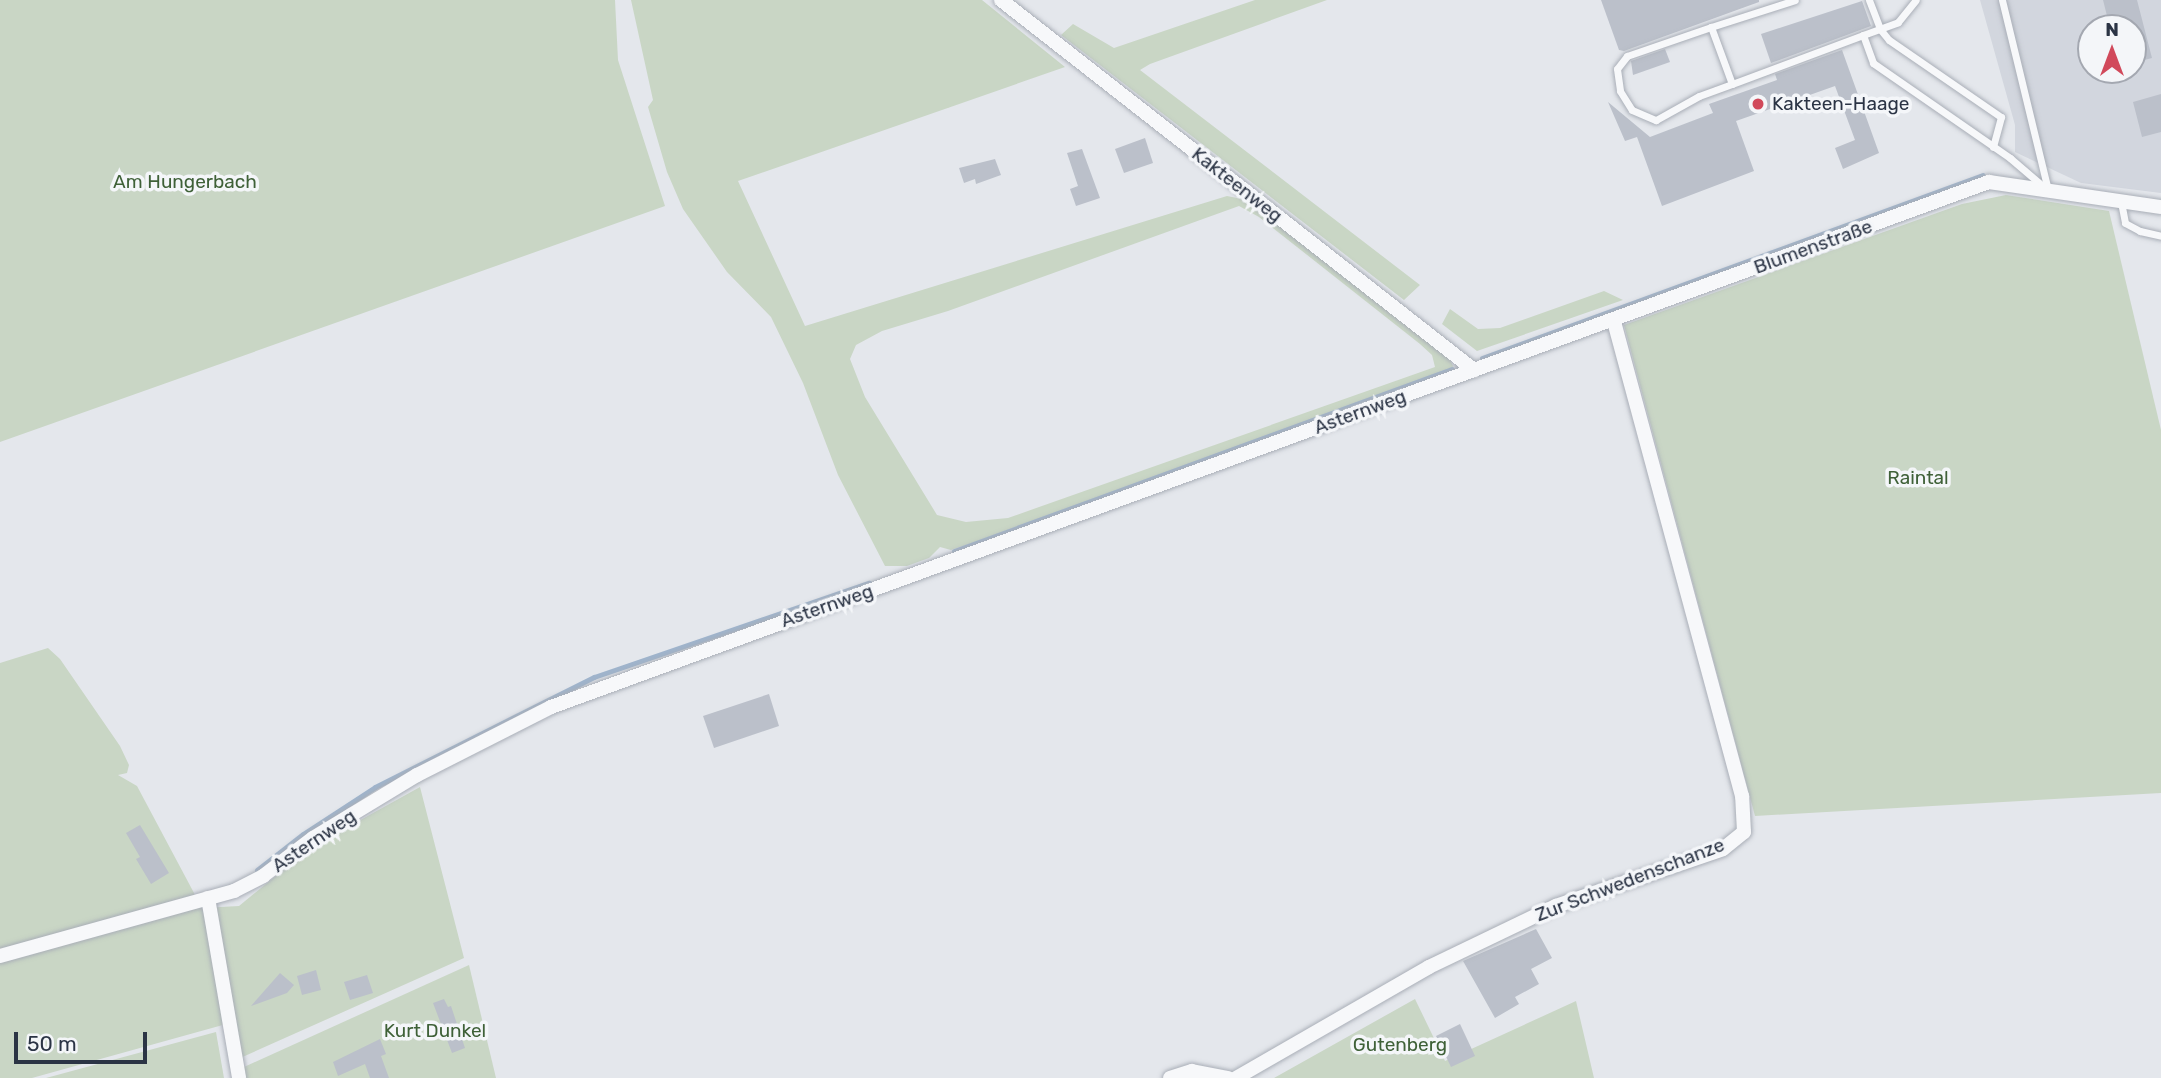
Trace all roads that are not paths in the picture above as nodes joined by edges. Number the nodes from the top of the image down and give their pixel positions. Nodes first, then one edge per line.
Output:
1 (1001, 0) edge
2 (1795, 0) edge
3 (1869, 0) edge
4 (1916, 0) edge
5 (2002, 0) edge
6 (1711, 27) junction
7 (1880, 29) junction
8 (1863, 35) junction
9 (1732, 84) junction
10 (1993, 147) junction
11 (2048, 191) junction
12 (2121, 201) junction
13 (2161, 207) edge
14 (2161, 236) edge
15 (1614, 320) junction
16 (1474, 370) junction
17 (208, 898) junction
18 (0, 956) edge
19 (239, 1078) edge
20 (1170, 1078) edge
21 (1228, 1078) edge
22 (1236, 1078) edge

1 - 16 street, Kakteenweg
2 - 6 lane
3 - 7 lane
4 - 7 lane
5 - 11 lane
6 - 9 lane
6 - 9 lane
7 - 8 lane
7 - 10 lane
8 - 9 lane
8 - 10 lane
10 - 11 lane
11 - 12 street, Blumenstraße
11 - 15 street, Blumenstraße
12 - 13 street, Blumenstraße
12 - 14 lane
15 - 16 street, Blumenstraße
15 - 22 street, Zur Schwedenschanze
16 - 17 street, Asternweg
17 - 18 street, Asternweg
17 - 19 street
20 - 21 street

